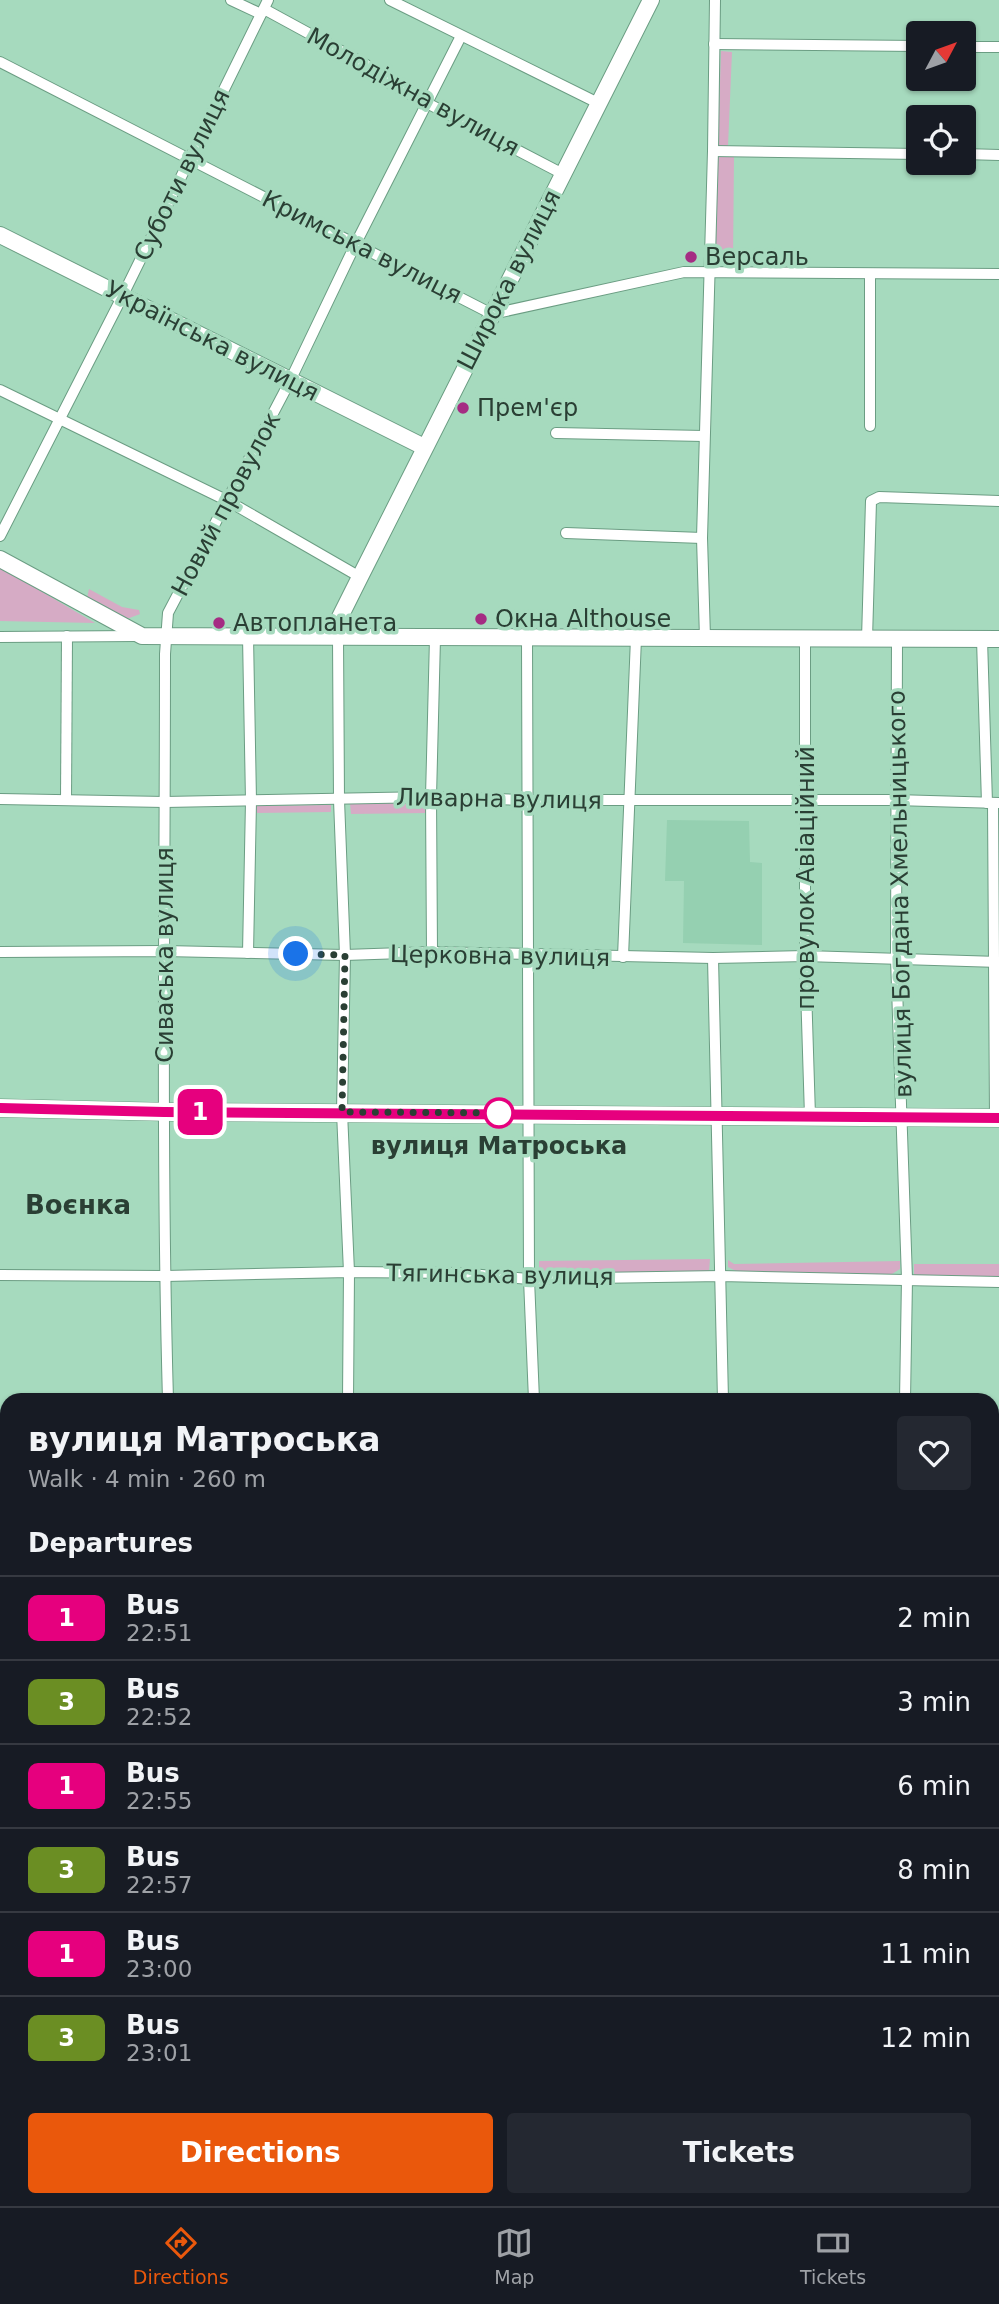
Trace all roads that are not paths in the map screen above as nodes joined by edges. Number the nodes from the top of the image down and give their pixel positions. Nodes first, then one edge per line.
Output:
1 (231, 0) edge
2 (390, 0) edge
3 (651, 0) edge
4 (715, 0) edge
5 (265, 8) edge
6 (461, 36) junction
7 (714, 44) junction
8 (906, 46) edge
9 (976, 47) edge
10 (999, 47) edge
11 (0, 62) edge
12 (598, 103) junction
13 (428, 104) junction
14 (713, 151) junction
15 (906, 154) edge
16 (976, 154) edge
17 (999, 155) edge
18 (190, 160) junction
19 (563, 174) junction
20 (0, 234) edge
21 (356, 243) junction
22 (708, 273) junction
23 (870, 274) junction
24 (999, 274) edge
25 (122, 297) junction
26 (492, 314) junction
27 (290, 381) junction
28 (0, 390) edge
29 (57, 420) junction
30 (870, 426) dead end
31 (556, 433) dead end
32 (705, 436) junction
33 (424, 447) junction
34 (228, 501) junction
35 (999, 501) edge
36 (566, 533) dead end
37 (0, 536) edge
38 (702, 538) junction
39 (0, 559) edge
40 (360, 577) junction
41 (67, 636) junction
42 (142, 636) junction
43 (166, 636) junction
44 (248, 636) junction
45 (0, 637) edge
46 (338, 637) junction
47 (435, 638) junction
48 (527, 638) junction
49 (636, 638) junction
50 (705, 638) junction
51 (867, 639) junction
52 (897, 639) junction
53 (982, 639) junction
54 (999, 639) edge
55 (805, 640) junction
56 (432, 797) junction
57 (0, 799) edge
58 (66, 800) junction
59 (339, 800) junction
60 (528, 800) junction
61 (895, 800) junction
62 (251, 801) junction
63 (631, 801) junction
64 (805, 801) junction
65 (165, 802) junction
66 (993, 803) edge
67 (0, 951) edge
68 (164, 951) junction
69 (248, 953) junction
70 (432, 953) junction
71 (528, 954) junction
72 (345, 955) junction
73 (805, 956) junction
74 (623, 957) junction
75 (713, 958) junction
76 (896, 958) junction
77 (996, 962) edge
78 (0, 1108) edge
79 (164, 1112) junction
80 (342, 1112) junction
81 (530, 1113) junction
82 (717, 1115) junction
83 (810, 1116) junction
84 (903, 1118) junction
85 (997, 1118) edge
86 (349, 1272) junction
87 (0, 1275) edge
88 (165, 1276) junction
89 (721, 1276) junction
90 (529, 1279) junction
91 (907, 1279) junction
92 (999, 1282) edge
93 (168, 1393) edge
94 (348, 1393) edge
95 (534, 1393) edge
96 (723, 1393) edge
97 (905, 1393) edge

1 - 5 street, Молодіжна вулиця
2 - 6 street
3 - 12 street, Широка вулиця
4 - 7 street
5 - 13 street, Молодіжна вулиця
5 - 18 street, Суботи вулиця
6 - 12 street
6 - 13 street, Новий провулок
7 - 8 street
7 - 14 street
9 - 10 street
11 - 18 street, Кримська вулиця
12 - 19 street, Широка вулиця
13 - 19 street, Молодіжна вулиця
13 - 21 street, Новий провулок
14 - 15 street
14 - 22 street
16 - 17 street
18 - 21 street, Кримська вулиця
18 - 25 street, Суботи вулиця
19 - 26 street, Широка вулиця
20 - 25 street, Українська вулиця
21 - 26 street, Кримська вулиця
21 - 27 street, Новий провулок
22 - 23 street, Кримська вулиця
22 - 26 street, Кримська вулиця
22 - 32 street
23 - 24 street, Кримська вулиця
23 - 30 street
25 - 27 street, Українська вулиця
25 - 29 street, Суботи вулиця
26 - 33 street, Широка вулиця
27 - 33 street, Українська вулиця
27 - 34 street, Новий провулок
28 - 29 street
29 - 34 street
29 - 37 street, Суботи вулиця
31 - 32 street
32 - 38 street
33 - 40 street, Широка вулиця
34 - 40 street
34 - 43 street, Новий провулок
35 - 51 street
36 - 38 street
38 - 50 street
39 - 42 street
40 - 46 street, Широка вулиця
41 - 42 street
41 - 45 street
41 - 58 street
42 - 43 street
43 - 44 street
43 - 65 street, Сиваська вулиця
44 - 46 street
44 - 62 street
46 - 47 street
46 - 59 street
47 - 48 street
47 - 56 street
48 - 49 street
48 - 60 street
49 - 50 street
49 - 63 street
50 - 55 street
51 - 52 street
51 - 55 street
52 - 53 street
52 - 61 street, вулиця Богдана Хмельницького
53 - 54 street
53 - 66 street
55 - 64 street, провулок Авіаційний
56 - 59 street, Ливарна вулиця
56 - 60 street, Ливарна вулиця
56 - 70 street
57 - 58 street, Ливарна вулиця
58 - 65 street, Ливарна вулиця
59 - 62 street, Ливарна вулиця
59 - 72 street
60 - 63 street, Ливарна вулиця
60 - 71 street
61 - 64 street, Ливарна вулиця
61 - 66 street, Ливарна вулиця
61 - 76 street, вулиця Богдана Хмельницького
62 - 65 street, Ливарна вулиця
62 - 69 street
63 - 64 street, Ливарна вулиця
63 - 74 street
64 - 73 street, провулок Авіаційний
65 - 68 street, Сиваська вулиця
66 - 77 street
67 - 68 street, Церковна вулиця
68 - 69 street, Церковна вулиця
68 - 79 street, Сиваська вулиця
69 - 72 street, Церковна вулиця
70 - 71 street, Церковна вулиця
70 - 72 street, Церковна вулиця
71 - 74 street, Церковна вулиця
71 - 81 street
72 - 80 street
73 - 75 street, Церковна вулиця
73 - 76 street, Церковна вулиця
73 - 83 street, провулок Авіаційний
74 - 75 street, Церковна вулиця
75 - 82 street
76 - 77 street, Церковна вулиця
76 - 84 street, вулиця Богдана Хмельницького
77 - 85 street
78 - 79 main road
79 - 80 main road
79 - 88 street, Сиваська вулиця
80 - 81 main road
80 - 86 street
81 - 82 main road
81 - 90 street
82 - 83 main road
82 - 89 street
83 - 84 main road
84 - 85 main road
84 - 91 street, вулиця Богдана Хмельницького
86 - 88 street, Тягинська вулиця
86 - 90 street, Тягинська вулиця
86 - 94 street
87 - 88 street, Тягинська вулиця
88 - 93 street, Сиваська вулиця
89 - 90 street, Тягинська вулиця
89 - 91 street, Тягинська вулиця
89 - 96 street
90 - 95 street
91 - 92 street, Тягинська вулиця
91 - 97 street, вулиця Богдана Хмельницького

